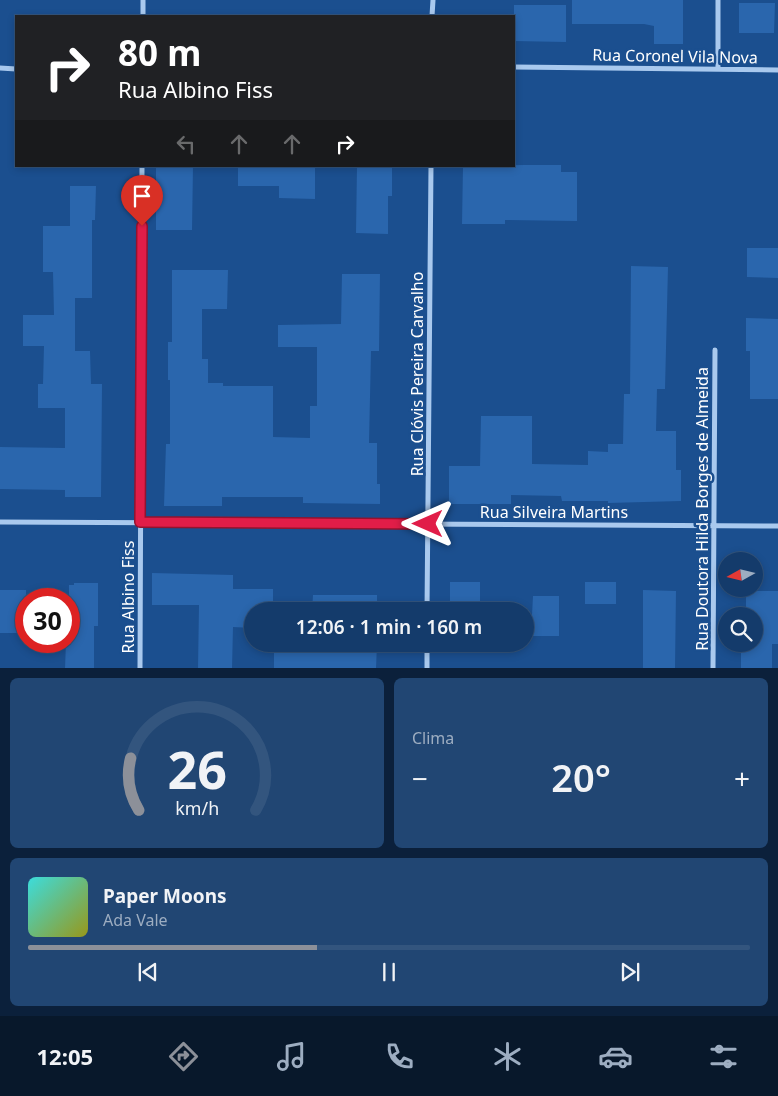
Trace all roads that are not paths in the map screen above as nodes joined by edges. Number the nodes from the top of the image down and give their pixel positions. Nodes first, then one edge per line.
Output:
1 (143, 0) edge
2 (432, 0) edge
3 (718, 0) edge
4 (143, 15) edge
5 (432, 15) edge
6 (515, 67) edge
7 (0, 68) edge
8 (15, 68) edge
9 (718, 69) junction
10 (778, 70) edge
11 (142, 167) edge
12 (431, 167) edge
13 (716, 350) dead end
14 (0, 522) edge
15 (140, 522) junction
16 (428, 524) junction
17 (714, 525) junction
18 (778, 526) edge
19 (428, 602) edge
20 (427, 652) edge
21 (140, 668) edge
22 (427, 668) edge
23 (713, 668) edge

1 - 4 street
2 - 5 street
3 - 9 street
6 - 9 street, Rua Coronel Vila Nova
7 - 8 street
9 - 10 street, Rua Coronel Vila Nova
11 - 15 street, Rua Albino Fiss
12 - 16 street, Rua Clóvis Pereira Carvalho
13 - 17 street, Rua Doutora Hilda Borges de Almeida
14 - 15 street, Rua Silveira Martins
15 - 16 street, Rua Silveira Martins
15 - 21 street, Rua Albino Fiss
16 - 17 street, Rua Silveira Martins
16 - 19 street, Rua Clóvis Pereira Carvalho
17 - 18 street, Rua Silveira Martins
17 - 23 street, Rua Doutora Hilda Borges de Almeida
20 - 22 street

